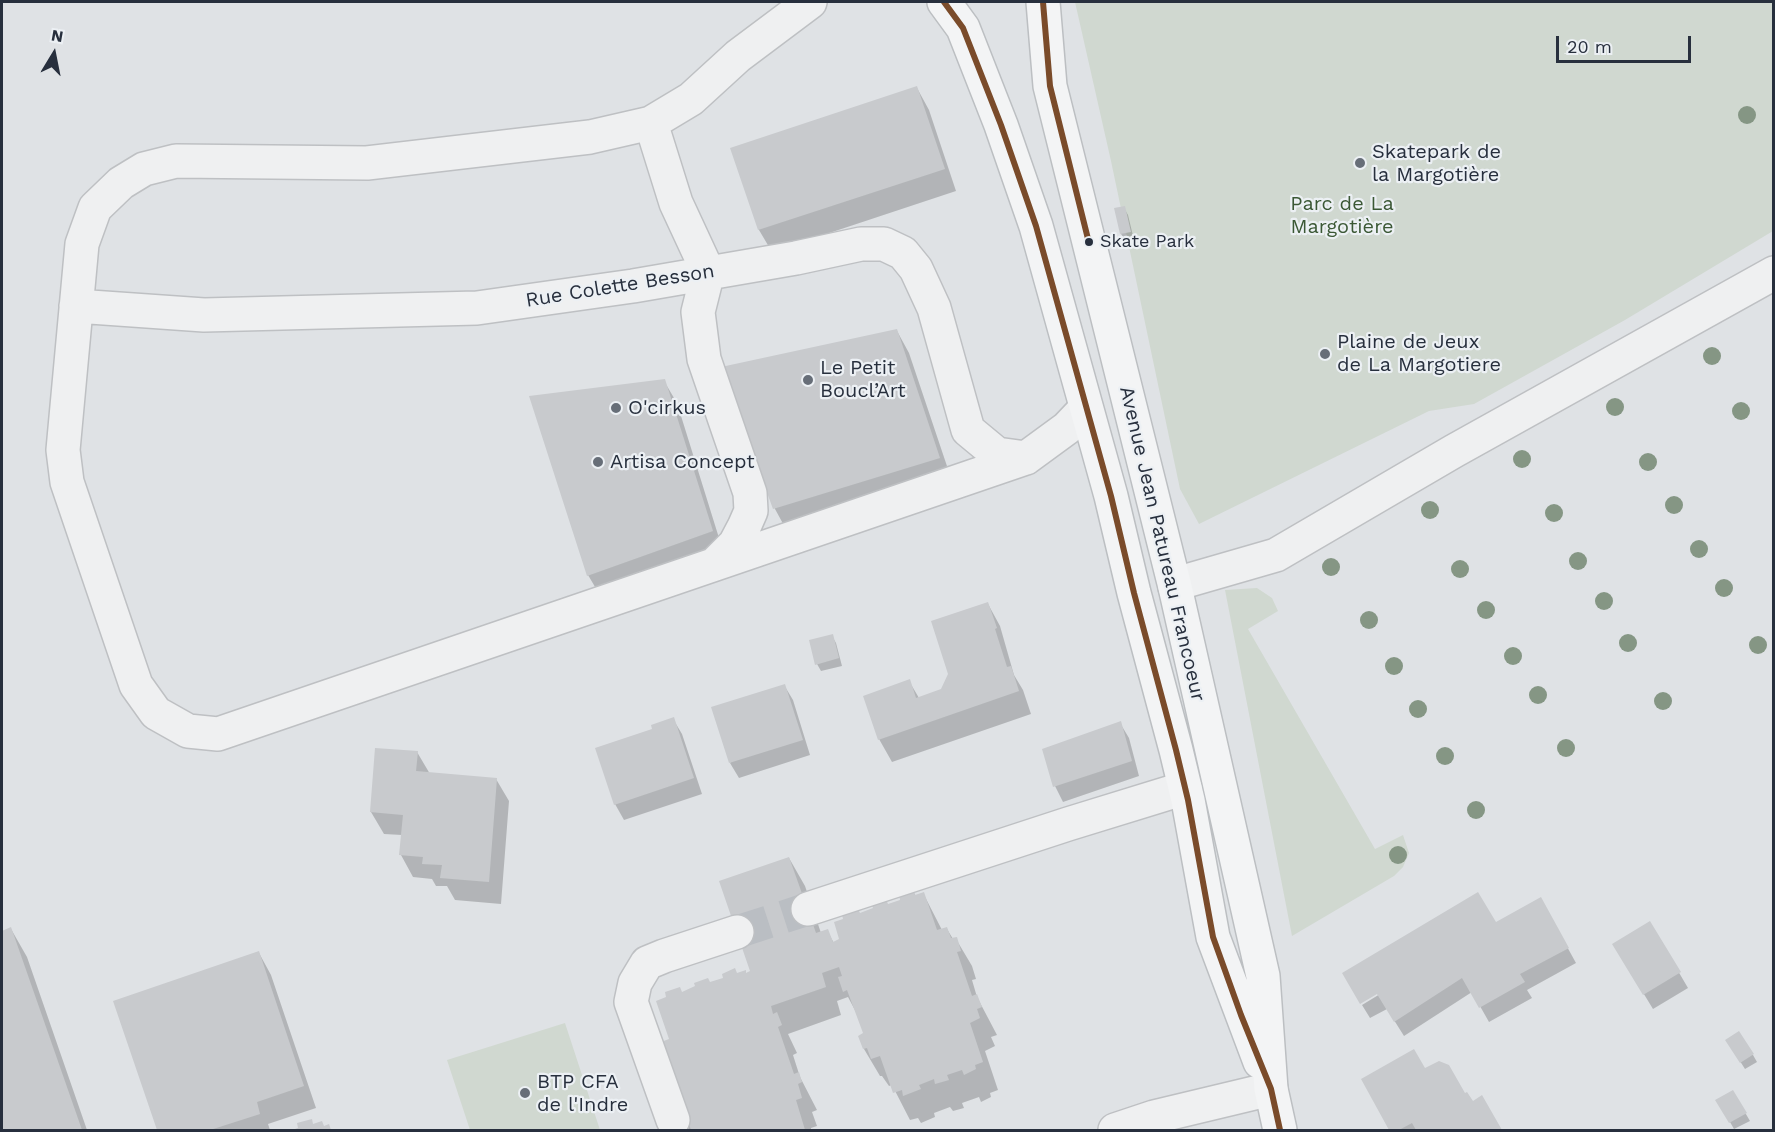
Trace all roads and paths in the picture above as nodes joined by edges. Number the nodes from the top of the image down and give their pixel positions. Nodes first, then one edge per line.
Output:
1 (810, 2) edge
2 (944, 2) edge
3 (1043, 2) edge
4 (651, 123) junction
5 (708, 272) junction
6 (1773, 273) edge
7 (76, 306) junction
8 (1086, 408) junction
9 (1026, 458) junction
10 (715, 564) junction
11 (1175, 587) junction
12 (1185, 788) junction
13 (808, 909) tunnel mouth
14 (737, 932) tunnel mouth
15 (1271, 1089) junction
16 (673, 1120) dead end
17 (1115, 1131) edge
18 (1280, 1131) edge

1 - 4 lane
2 - 8 main road, Avenue Jean Patureau Francoeur
3 - 11 main road, Avenue Jean Patureau Francoeur
4 - 5 lane
4 - 7 lane
5 - 7 lane, Rue Colette Besson
5 - 9 lane, Rue Colette Besson
5 - 10 lane
6 - 11 lane
7 - 10 lane
8 - 9 lane
8 - 12 main road, Avenue Jean Patureau Francoeur
9 - 10 lane
11 - 15 main road, Avenue Jean Patureau Francoeur
12 - 13 lane
12 - 15 main road, Avenue Jean Patureau Francoeur
14 - 16 lane
15 - 17 lane
15 - 18 main road, Avenue Jean Patureau Francoeur

